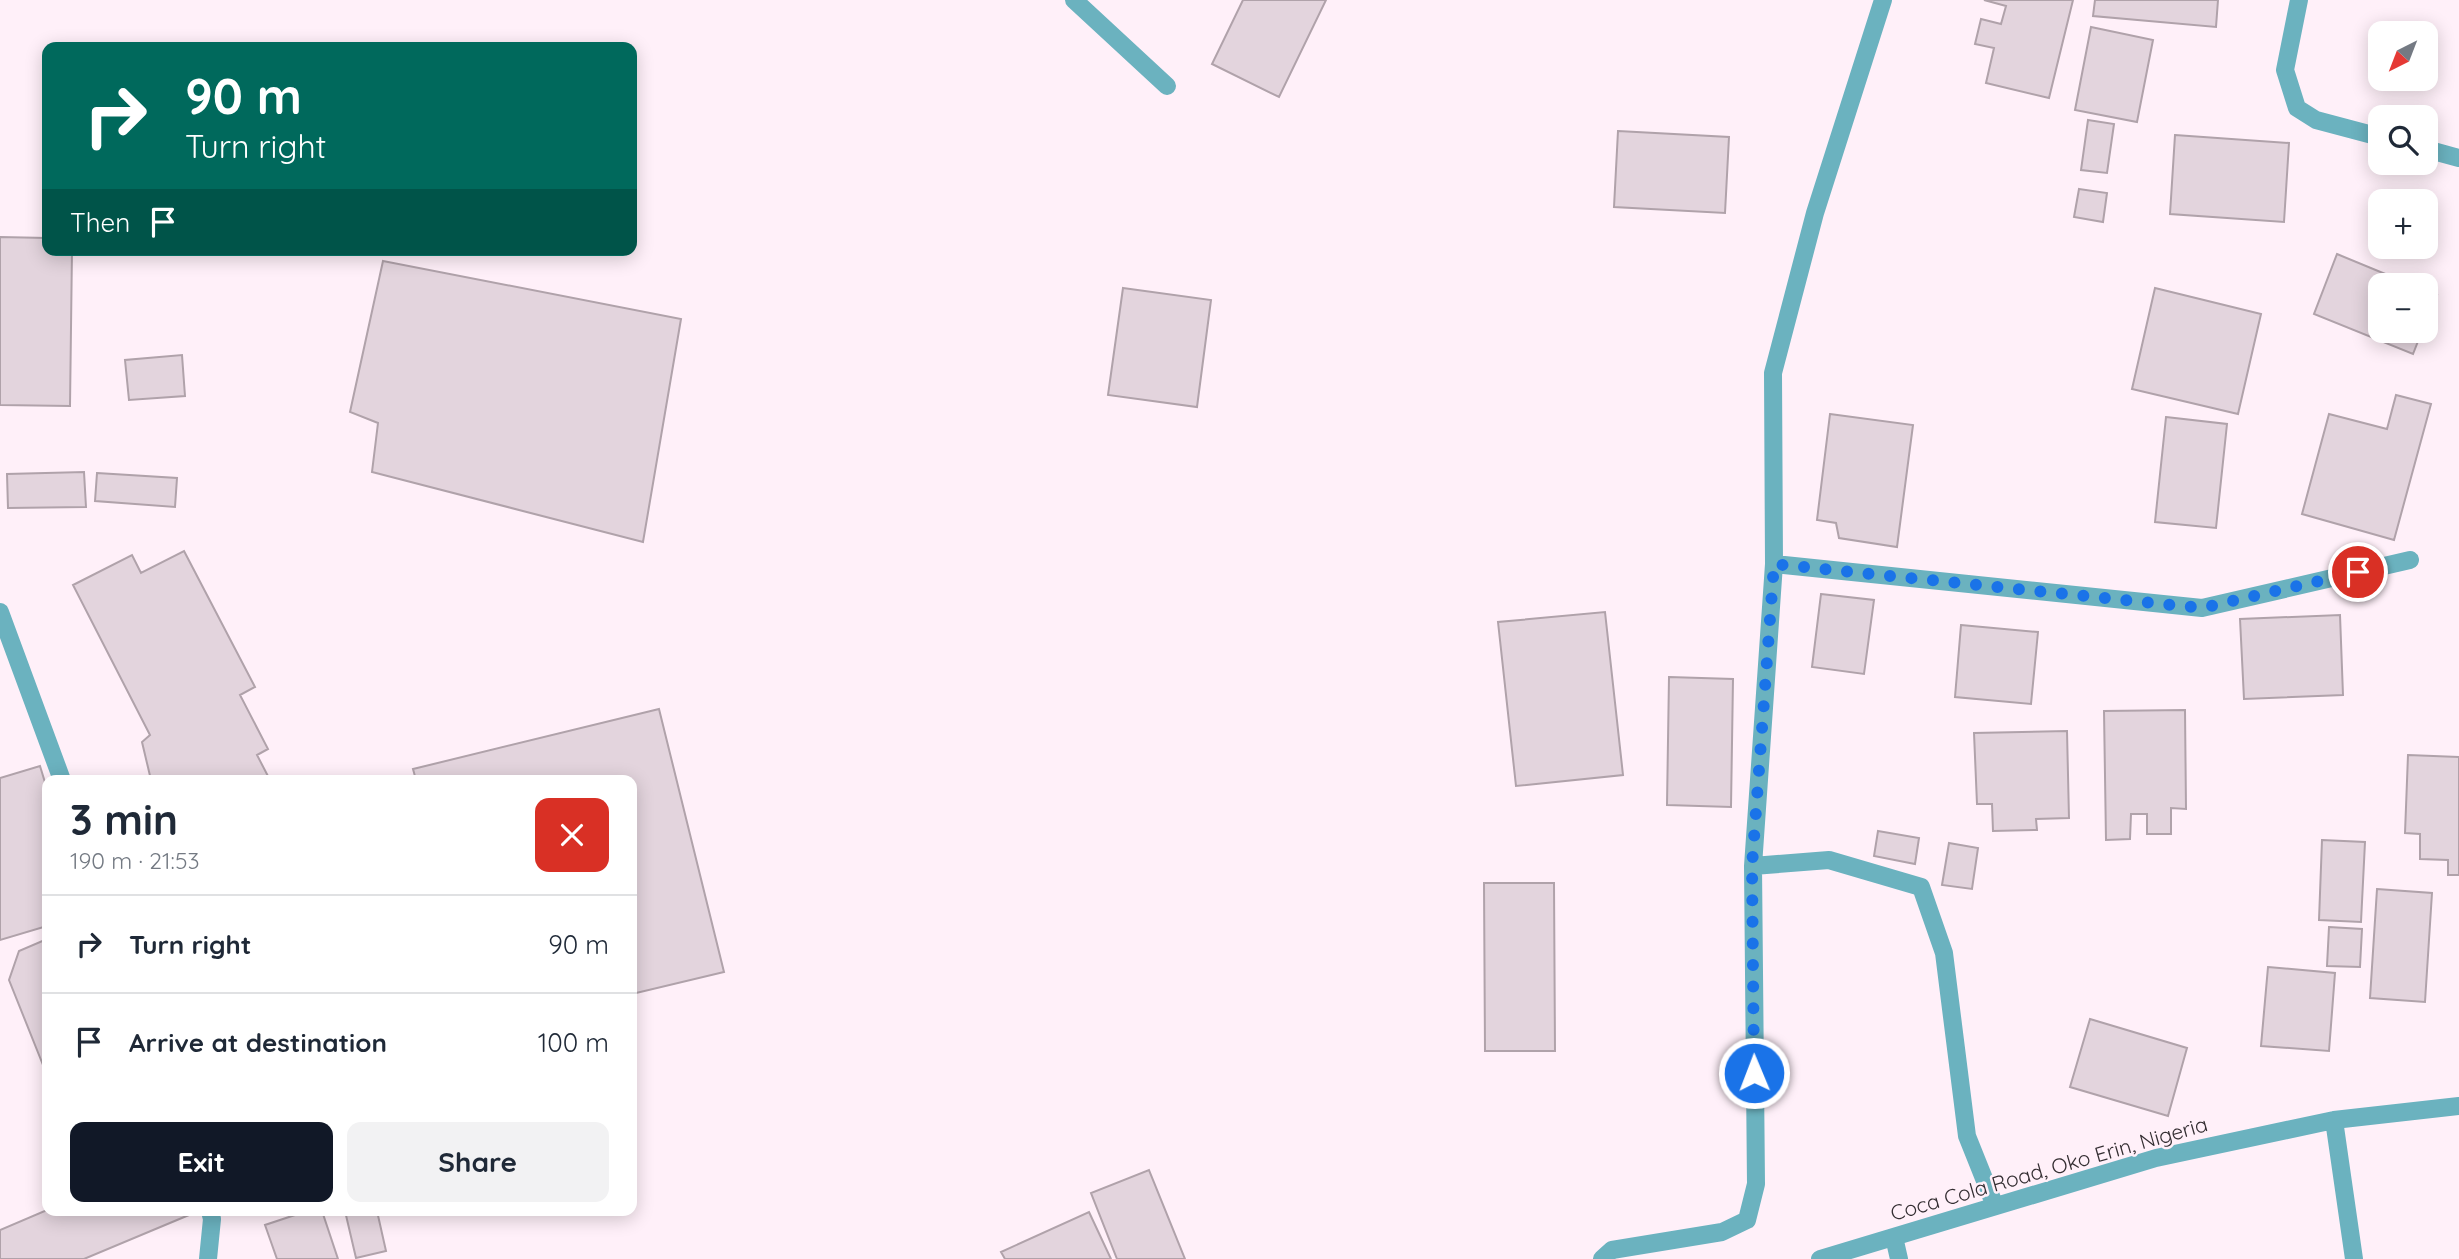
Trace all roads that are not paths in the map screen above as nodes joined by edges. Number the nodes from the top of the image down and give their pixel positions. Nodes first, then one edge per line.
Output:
1 (1074, 0) edge
2 (1883, 0) edge
3 (2299, 0) edge
4 (1167, 86) dead end
5 (2368, 134) edge
6 (2438, 152) edge
7 (2459, 158) edge
8 (2410, 560) dead end
9 (1774, 564) junction
10 (0, 612) edge
11 (60, 775) edge
12 (1752, 866) junction
13 (2459, 1106) edge
14 (2334, 1120) junction
15 (1995, 1206) junction
16 (211, 1216) edge
17 (1894, 1237) junction
18 (208, 1259) edge
19 (1602, 1259) edge
20 (1820, 1259) edge
21 (1899, 1259) edge
22 (2354, 1259) edge

1 - 4 street
2 - 9 street
3 - 5 street
6 - 7 street
8 - 9 street
9 - 12 street
10 - 11 street
12 - 15 street
12 - 19 street
13 - 14 street, Coca Cola Road, Oko Erin, Nigeria
14 - 15 street, Coca Cola Road, Oko Erin, Nigeria
14 - 22 street
15 - 17 street, Coca Cola Road, Oko Erin, Nigeria
16 - 18 street
17 - 20 street, Coca Cola Road, Oko Erin, Nigeria
17 - 21 street

